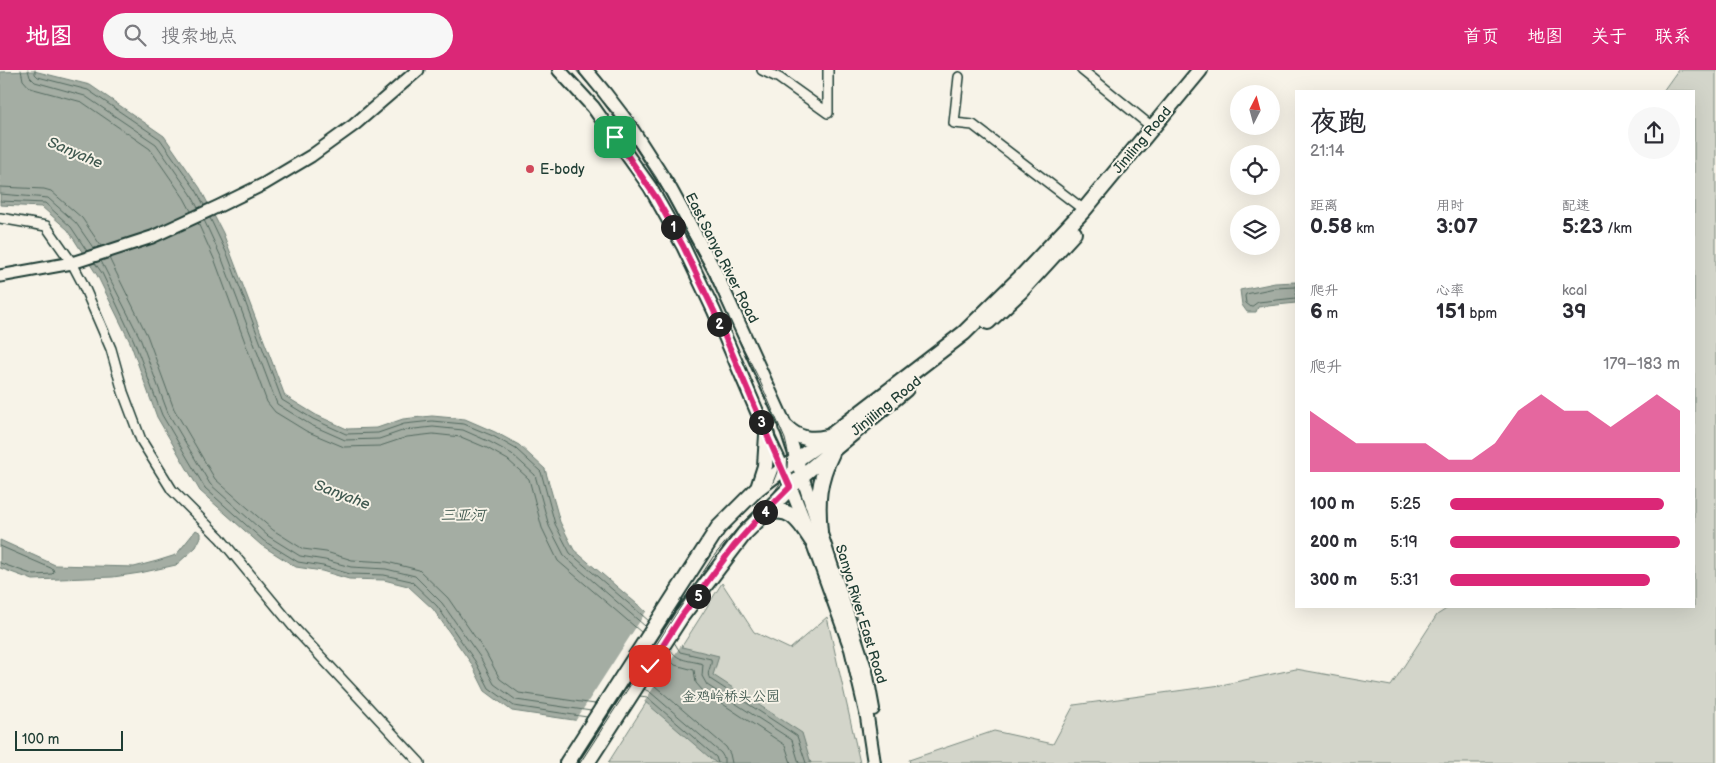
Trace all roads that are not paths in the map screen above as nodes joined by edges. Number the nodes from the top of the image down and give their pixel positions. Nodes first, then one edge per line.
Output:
1 (418, 70) edge
2 (559, 70) edge
3 (586, 70) edge
4 (762, 70) edge
5 (828, 70) edge
6 (1082, 70) edge
7 (1200, 70) edge
8 (1212, 70) edge
9 (959, 77) dead end
10 (1152, 127) junction
11 (1084, 210) junction
12 (0, 218) edge
13 (76, 262) junction
14 (0, 276) edge
15 (786, 426) junction
16 (767, 435) junction
17 (833, 441) junction
18 (798, 458) junction
19 (783, 469) junction
20 (803, 475) junction
21 (790, 487) junction
22 (757, 489) junction
23 (757, 520) junction
24 (816, 537) junction
25 (569, 760) edge
26 (420, 763) edge
27 (587, 763) edge
28 (874, 763) edge
29 (882, 763) edge

1 - 13 street
2 - 16 main road
3 - 15 main road, East Sanya River Road
4 - 5 street
6 - 10 street
7 - 10 main road, Jiniling Road
8 - 17 main road, Jinjiling Road
9 - 11 street
10 - 11 main road, Jiniling Road
11 - 17 main road, Jinjiling Road
12 - 13 street
13 - 14 street
13 - 26 street
15 - 17 main road
15 - 18 main road, East Sanya River Road
16 - 19 main road
16 - 22 main road
17 - 18 main road, Jinjiling Road
17 - 20 main road, Jinjiling Road
17 - 24 main road
18 - 19 main road, Jinjiling Road
18 - 20 main road, East Sanya River Road
19 - 21 main road
19 - 22 main road, Jinjiling Road
20 - 21 main road, Jinjiling Road
20 - 24 main road, Sanya River East Road
21 - 23 main road, Jinjiling Road
21 - 24 main road, Sanya River East Road
22 - 25 main road, Jinjiling Road
23 - 24 main road
23 - 27 main road, Jinjiling Road
24 - 28 main road, Sanya River East Road
24 - 29 main road, Sanya River East Road

